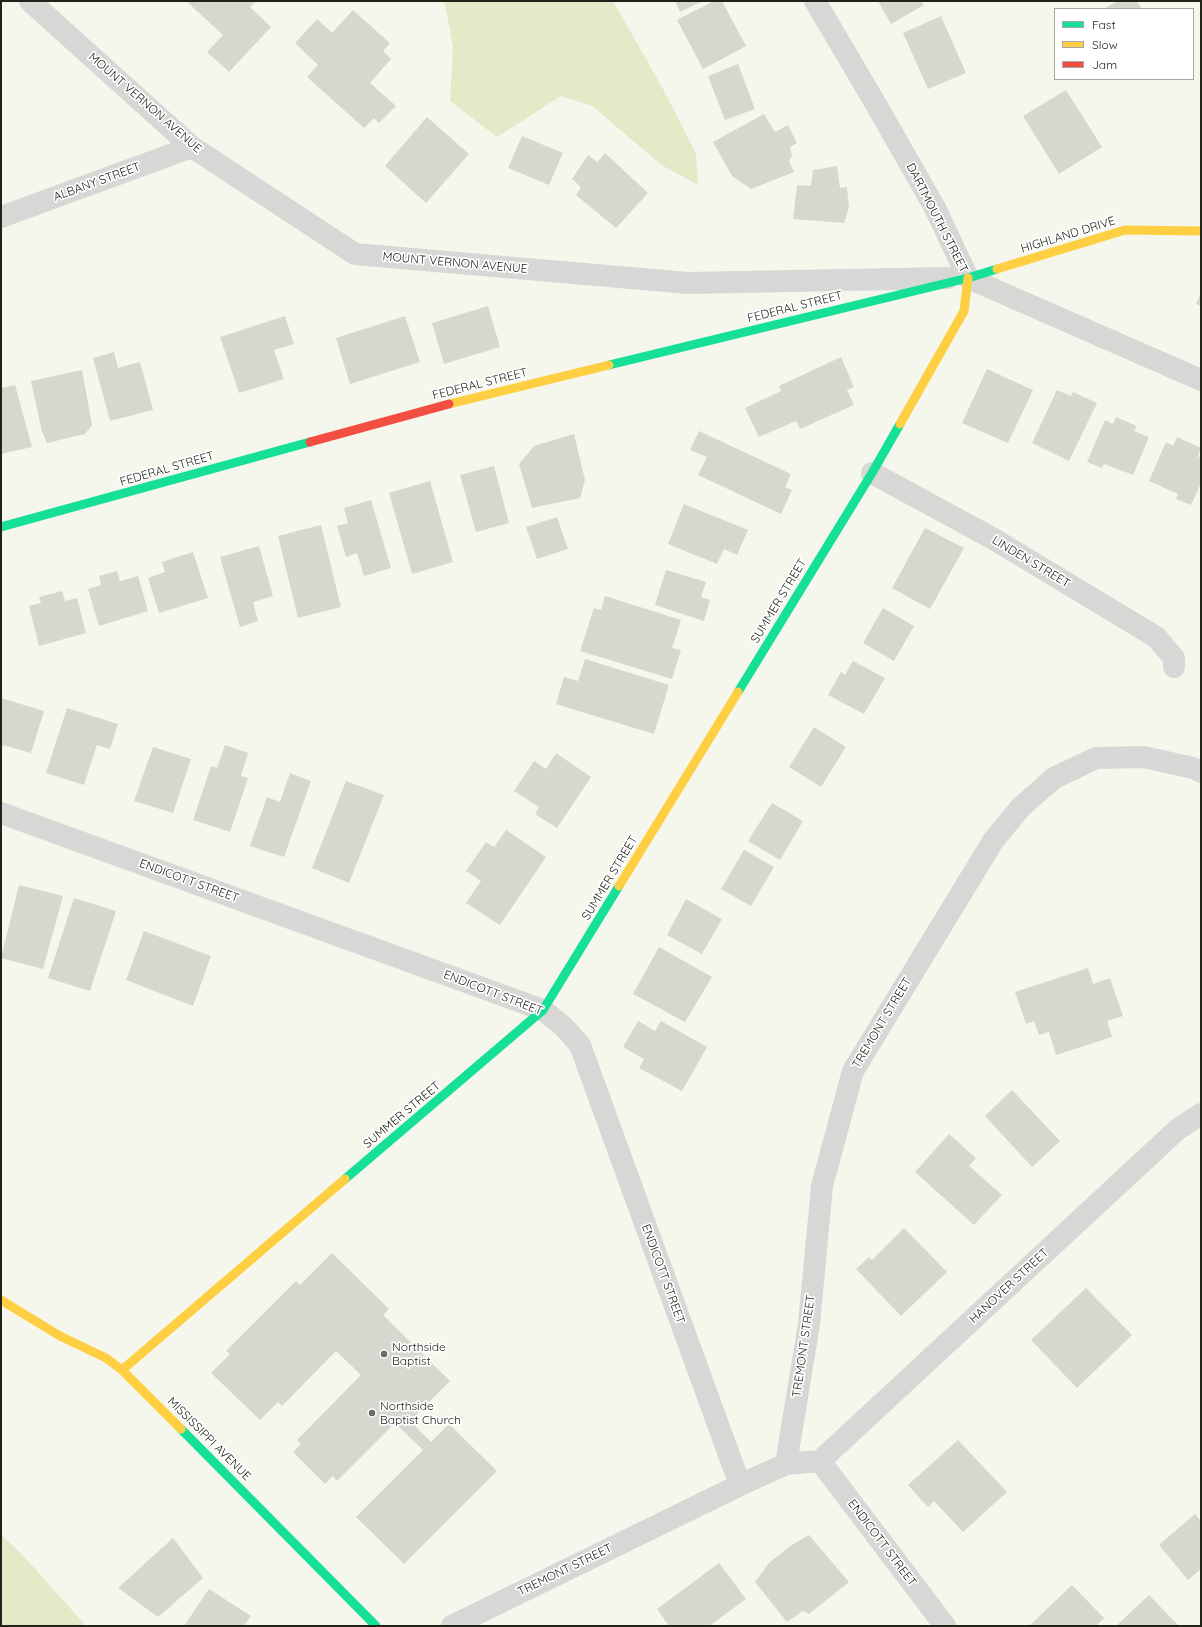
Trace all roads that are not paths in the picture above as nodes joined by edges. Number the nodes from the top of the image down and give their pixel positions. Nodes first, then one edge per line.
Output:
1 (30, 1) edge
2 (815, 1) edge
3 (192, 147) junction
4 (1, 218) edge
5 (1201, 231) edge
6 (968, 278) junction
7 (1201, 380) edge
8 (872, 473) junction
9 (1, 527) edge
10 (1174, 667) dead end
11 (1201, 772) edge
12 (1, 813) edge
13 (543, 1010) junction
14 (1201, 1114) edge
15 (1, 1300) edge
16 (122, 1370) junction
17 (820, 1461) junction
18 (786, 1464) junction
19 (740, 1485) junction
20 (376, 1626) edge
21 (452, 1626) edge
22 (945, 1626) edge

1 - 3 street, MOUNT VERNON AVENUE
2 - 6 street, DARTMOUTH STREET
3 - 4 street, ALBANY STREET
3 - 6 street, MOUNT VERNON AVENUE
5 - 6 street, HIGHLAND DRIVE
6 - 7 street, DARTMOUTH STREET
6 - 8 street, SUMMER STREET
6 - 9 street, FEDERAL STREET
8 - 10 street, LINDEN STREET
8 - 13 street, SUMMER STREET
11 - 18 street, TREMONT STREET
12 - 13 street, ENDICOTT STREET
13 - 16 street, SUMMER STREET
13 - 19 street, ENDICOTT STREET
14 - 17 street, HANOVER STREET
15 - 16 street, MISSISSIPPI AVENUE
16 - 20 street, MISSISSIPPI AVENUE
17 - 18 street, TREMONT STREET
17 - 22 street, ENDICOTT STREET
18 - 19 street, TREMONT STREET
19 - 21 street, TREMONT STREET

